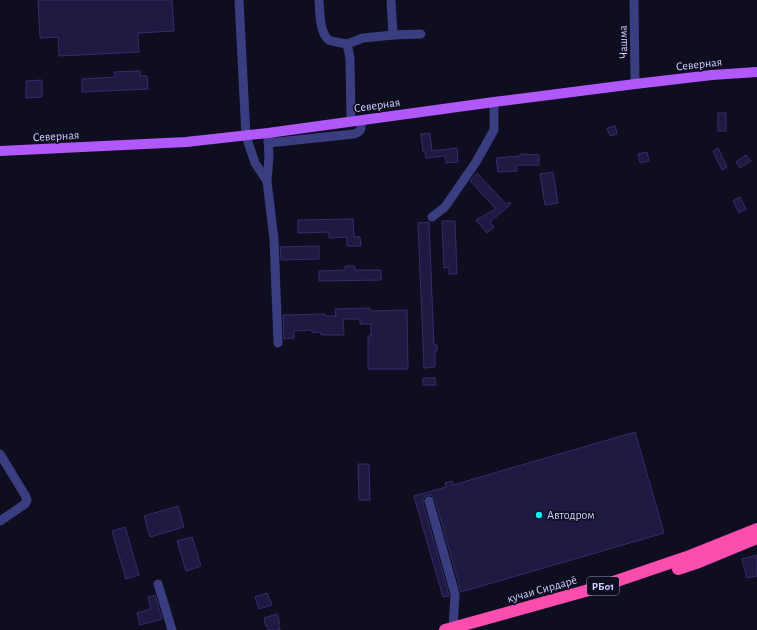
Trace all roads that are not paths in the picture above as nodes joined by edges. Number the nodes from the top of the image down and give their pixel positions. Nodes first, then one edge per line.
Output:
1 (239, 0) edge
2 (320, 0) edge
3 (391, 0) edge
4 (634, 0) edge
5 (421, 34) dead end
6 (393, 35) junction
7 (347, 44) junction
8 (757, 72) edge
9 (635, 84) junction
10 (494, 102) junction
11 (356, 121) junction
12 (246, 136) junction
13 (268, 138) junction
14 (0, 151) edge
15 (267, 181) junction
16 (432, 217) dead end
17 (278, 344) dead end
18 (0, 454) edge
19 (429, 501) dead end
20 (0, 520) edge
21 (757, 529) edge
22 (757, 538) edge
23 (158, 584) dead end
24 (450, 629) edge
25 (172, 630) edge
26 (469, 630) edge

1 - 12 street
2 - 7 street
3 - 6 street
4 - 9 street, Чашма
5 - 6 street
6 - 7 street
7 - 11 street
8 - 9 main road, Северная
9 - 10 main road, Северная
10 - 11 main road, Северная
10 - 16 street
11 - 13 main road, Северная
12 - 13 main road, Северная
12 - 14 main road, Северная
12 - 15 street
13 - 15 street
15 - 17 street
18 - 20 street
19 - 24 street
21 - 24 highway, кучаи Сирдарё / РБ01
22 - 26 highway, РБ01
23 - 25 street

